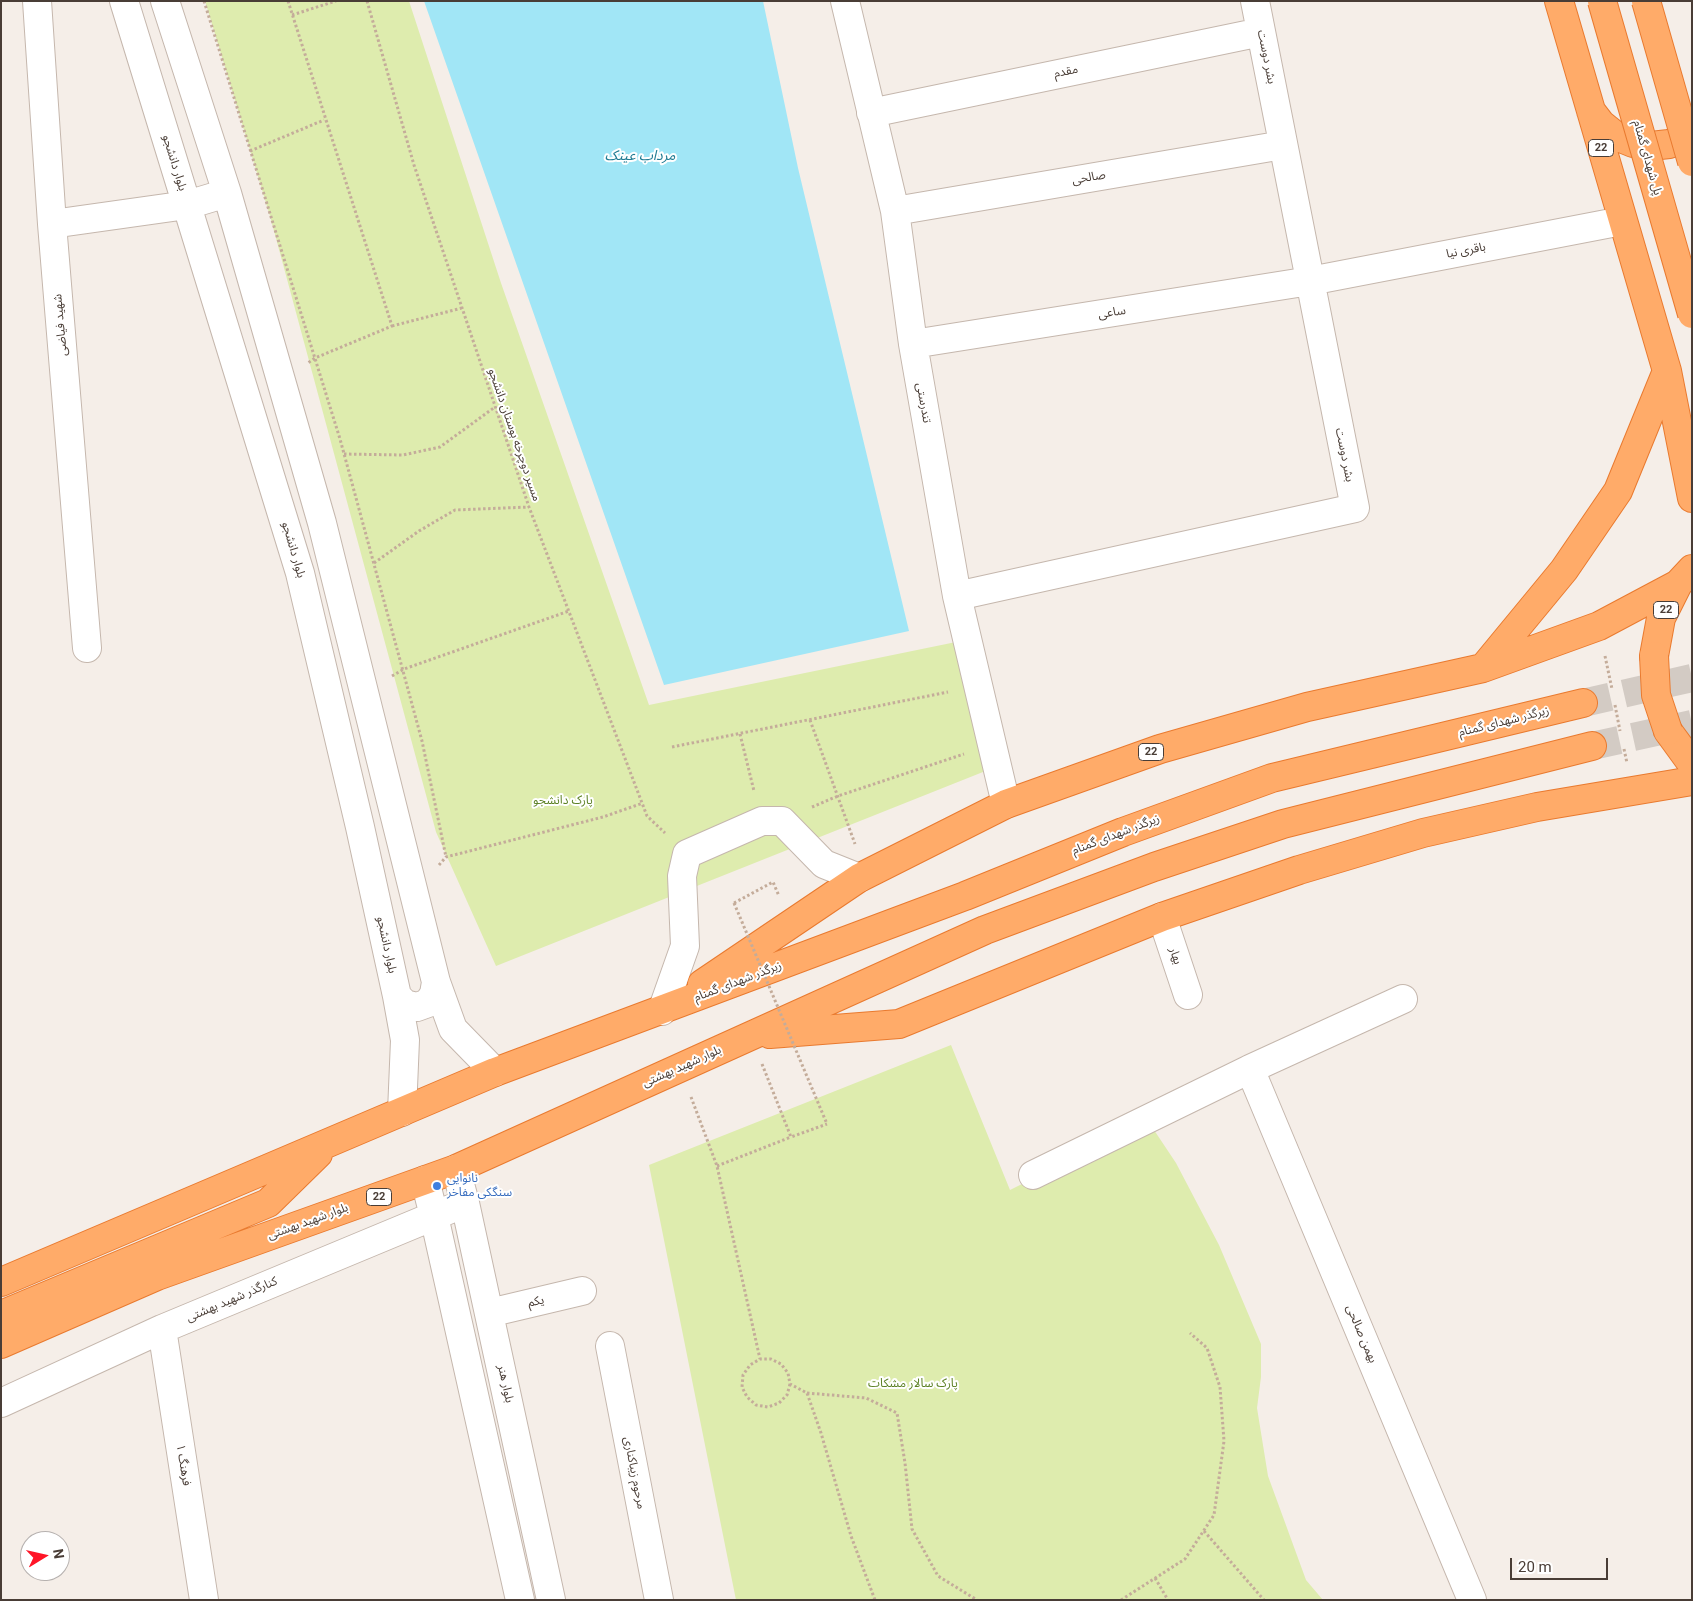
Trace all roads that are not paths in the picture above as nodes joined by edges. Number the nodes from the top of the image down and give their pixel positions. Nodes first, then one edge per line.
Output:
1 (37, 1) edge
2 (124, 1) edge
3 (165, 1) edge
4 (845, 1) edge
5 (1255, 1) edge
6 (1559, 1) edge
7 (1602, 1) edge
8 (1646, 1) edge
9 (1261, 32) junction
10 (1590, 110) junction
11 (871, 113) junction
12 (1692, 134) edge
13 (1283, 145) junction
14 (1692, 162) edge
15 (228, 193) junction
16 (187, 205) junction
17 (895, 210) junction
18 (1622, 222) junction
19 (52, 224) junction
20 (1310, 281) junction
21 (1692, 314) edge
22 (913, 344) junction
23 (1667, 371) junction
24 (1692, 396) edge
25 (1692, 498) edge
26 (322, 523) junction
27 (288, 533) junction
28 (1685, 577) edge
29 (957, 596) junction
30 (87, 648) dead end
31 (1483, 668) junction
32 (1583, 702) tunnel mouth
33 (1592, 746) tunnel mouth
34 (1692, 764) edge
35 (1692, 781) edge
36 (1006, 804) junction
37 (863, 876) junction
38 (1162, 917) junction
39 (436, 982) junction
40 (1188, 995) dead end
41 (397, 996) junction
42 (1403, 999) dead end
43 (662, 1011) junction
44 (751, 1036) junction
45 (1250, 1069) junction
46 (495, 1072) junction
47 (402, 1112) junction
48 (330, 1143) junction
49 (456, 1169) junction
50 (1033, 1175) dead end
51 (425, 1180) junction
52 (465, 1203) junction
53 (434, 1216) junction
54 (1, 1282) edge
55 (582, 1291) dead end
56 (489, 1313) junction
57 (1, 1315) edge
58 (162, 1329) junction
59 (1, 1344) edge
60 (610, 1346) dead end
61 (1, 1403) edge
62 (204, 1600) edge
63 (520, 1600) edge
64 (551, 1600) edge
65 (659, 1600) edge
66 (1472, 1600) edge

1 - 19 street, شهید فیاضی
2 - 16 street, بلوار دانشجو
3 - 15 street
4 - 11 street, تندرستی
5 - 9 street, بشر دوست
6 - 10 highway, 22
7 - 21 highway, پل شهدای گمنام, bridge
8 - 14 highway, bridge
9 - 11 street, مقدم
9 - 13 street, بشر دوست
10 - 12 highway
10 - 18 highway, 22
11 - 17 street, تندرستی
13 - 17 street, صالحی
13 - 20 street, بشر دوست
15 - 16 street
15 - 26 street
16 - 19 street
16 - 27 street, بلوار دانشجو
17 - 22 street, تندرستی
18 - 20 street, باقری نیا
18 - 23 highway, 22
19 - 30 street, شهید فیاضی
20 - 22 street, ساعی
20 - 29 street, بشر دوست
22 - 29 street, تندرستی
23 - 24 highway
23 - 25 highway, 22
23 - 31 highway
26 - 27 street
26 - 39 street
27 - 41 street, بلوار دانشجو
28 - 31 highway, 22
28 - 34 highway, 22, bridge
29 - 36 street, تندرستی
31 - 36 highway, 22
32 - 43 highway, زیرگذر شهدای گمنام
33 - 44 highway
35 - 38 highway, 22
36 - 37 highway, 22
37 - 43 highway, 22
37 - 43 street
38 - 40 street, بهار
38 - 44 highway, 22
39 - 41 street
39 - 46 street
41 - 47 street, بلوار دانشجو
42 - 45 street
43 - 46 highway, 22
44 - 49 highway, بلوار شهید بهشتی / 22
45 - 50 street
45 - 66 street, بهمن صالحی
46 - 47 highway, 22
47 - 48 highway, 22
48 - 54 highway, 22
48 - 57 highway
49 - 51 highway, بلوار شهید بهشتی / 22
49 - 52 street, بلوار هنر
51 - 53 street
51 - 59 highway, بلوار شهید بهشتی / 22
52 - 53 street, کنارگذر شهید بهشتی
52 - 56 street, بلوار هنر
53 - 58 street, کنارگذر شهید بهشتی
53 - 63 street
55 - 56 street, یکم
56 - 64 street, بلوار هنر
58 - 61 street, کنارگذر شهید بهشتی
58 - 62 street, فرهنگ ۱
60 - 65 street, مرحوم زیباکناری

